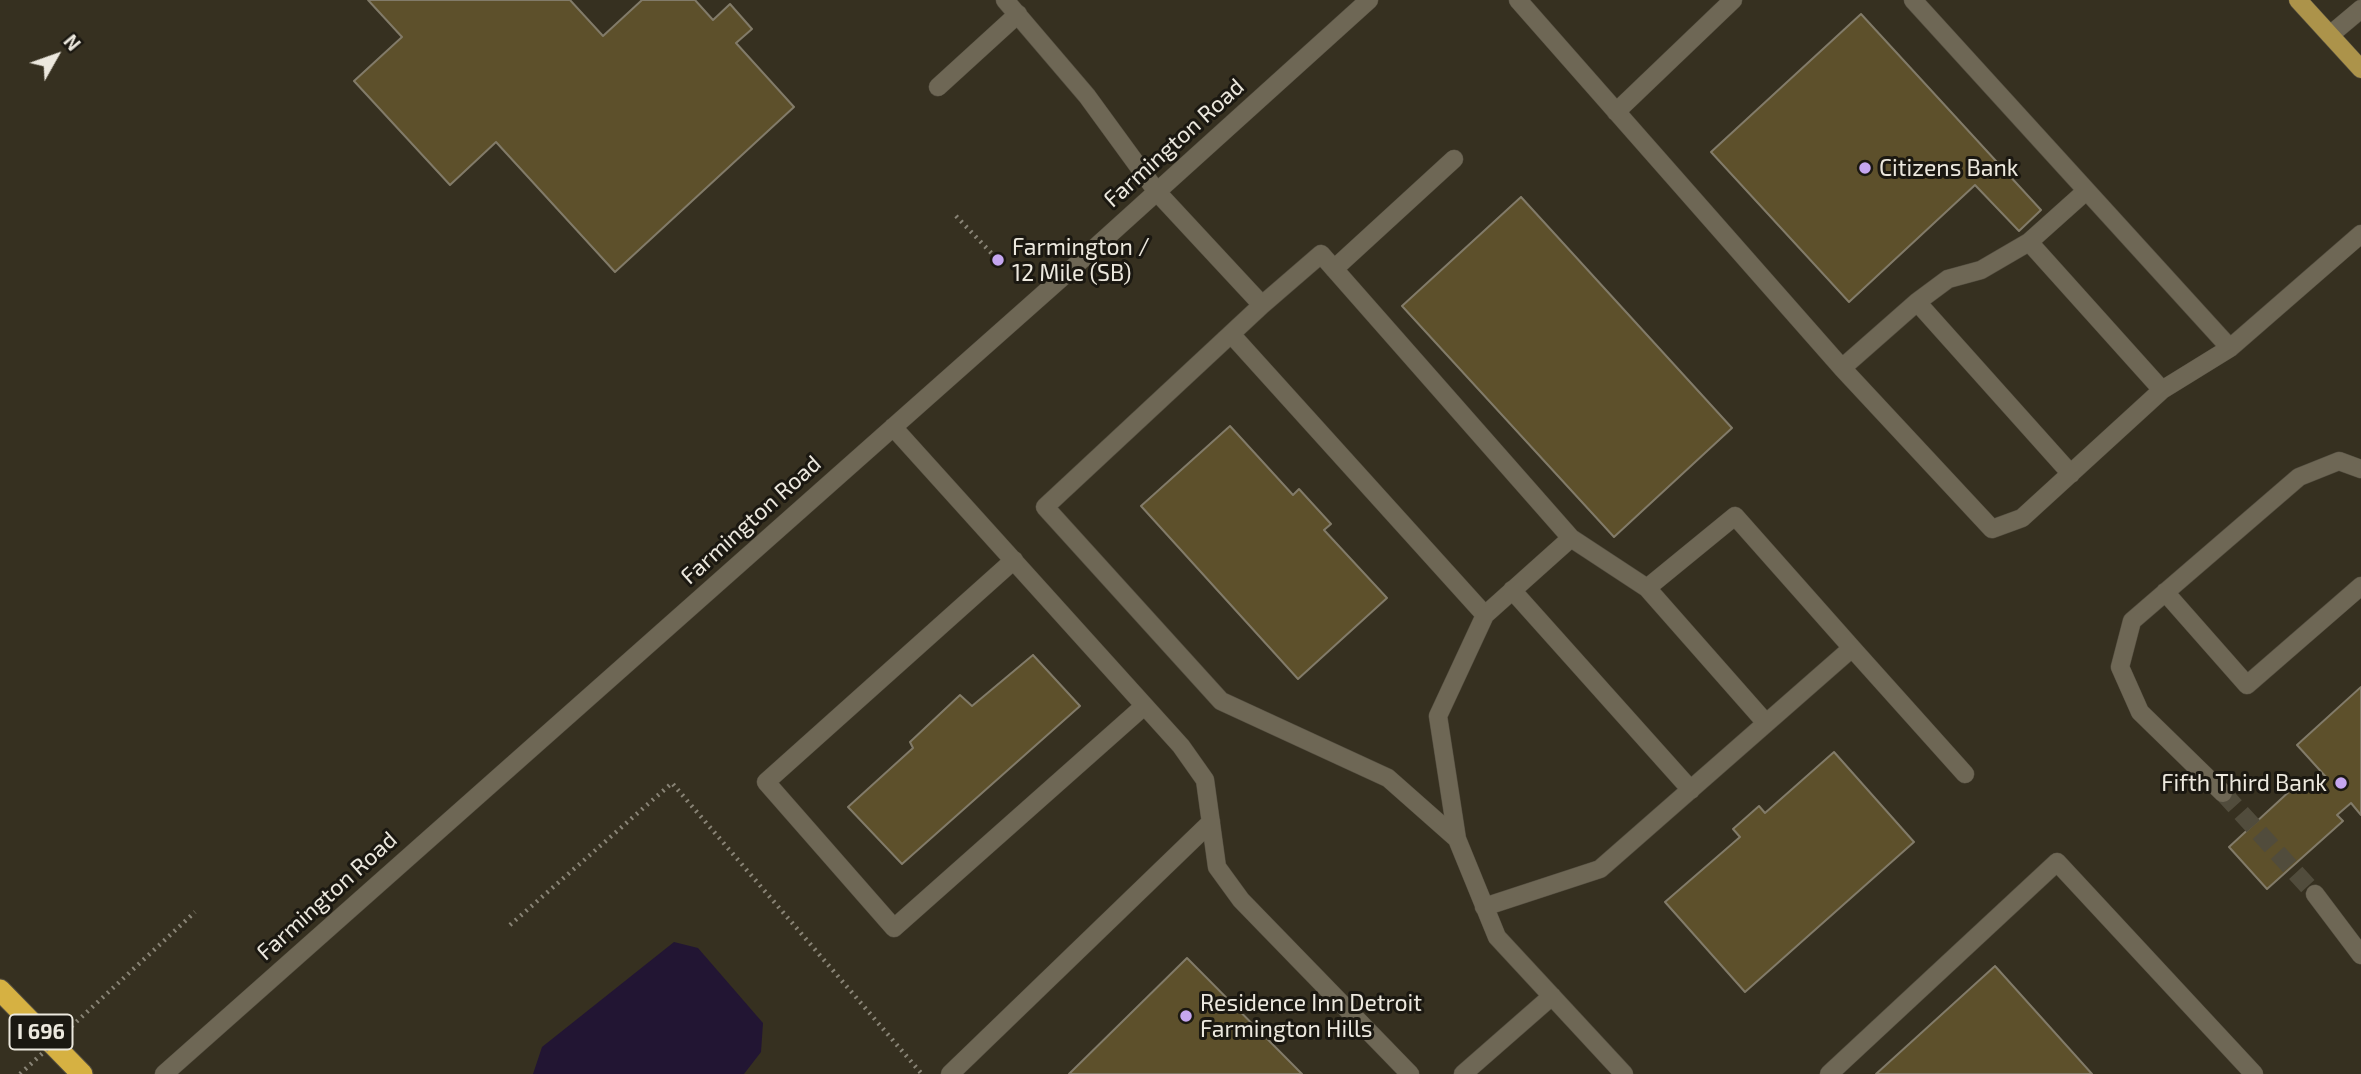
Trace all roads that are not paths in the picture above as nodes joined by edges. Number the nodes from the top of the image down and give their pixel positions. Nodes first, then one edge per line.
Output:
1 (1005, 0) edge
2 (1369, 0) edge
3 (1518, 0) edge
4 (1733, 0) edge
5 (1913, 0) edge
6 (2298, 0) edge
7 (2361, 9) edge
8 (1018, 14) junction
9 (2330, 35) junction
10 (2361, 69) edge
11 (937, 87) dead end
12 (1616, 112) junction
13 (1454, 159) dead end
14 (2085, 191) junction
15 (1157, 192) junction
16 (2361, 234) edge
17 (2029, 242) junction
18 (1334, 269) junction
19 (1917, 302) junction
20 (1262, 305) junction
21 (1231, 334) junction
22 (2230, 348) junction
23 (1842, 368) junction
24 (2162, 390) junction
25 (893, 427) junction
26 (2361, 469) edge
27 (2071, 474) junction
28 (1572, 538) junction
29 (1014, 560) junction
30 (2361, 586) edge
31 (1647, 588) junction
32 (1512, 590) junction
33 (2165, 592) junction
34 (1485, 615) junction
35 (1852, 648) junction
36 (1143, 706) junction
37 (1766, 723) junction
38 (1965, 774) dead end
39 (1691, 790) junction
40 (2223, 793) tunnel mouth
41 (1210, 822) junction
42 (1457, 839) junction
43 (2315, 894) tunnel mouth
44 (1484, 907) junction
45 (2361, 955) edge
46 (0, 990) edge
47 (1552, 996) junction
48 (82, 1074) edge
49 (164, 1074) edge
50 (950, 1074) edge
51 (1410, 1074) edge
52 (1463, 1074) edge
53 (1624, 1074) edge
54 (1829, 1074) edge
55 (2254, 1074) edge

1 - 8 street
2 - 15 street, Farmington Road
3 - 12 street
4 - 12 street
5 - 14 street
6 - 9 main road
7 - 9 street
8 - 11 street
8 - 15 street
9 - 10 main road
12 - 23 street
13 - 18 street
14 - 17 street
14 - 22 street
15 - 20 street
15 - 25 street, Farmington Road
16 - 22 street
17 - 19 street
17 - 24 street
18 - 20 street
18 - 28 street
19 - 23 street
19 - 27 street
20 - 21 street
21 - 34 street
21 - 42 street
22 - 24 street
23 - 27 street
24 - 27 street
25 - 29 street
25 - 49 street, Farmington Road
26 - 33 street
28 - 31 street
28 - 32 street
29 - 36 street
29 - 36 street
30 - 33 street
31 - 35 street
31 - 37 street
32 - 34 street
32 - 39 street
33 - 40 street
34 - 42 street
35 - 37 street
35 - 38 street
36 - 41 street
37 - 39 street
39 - 44 street
41 - 50 street
41 - 51 street
42 - 44 street
43 - 45 street
44 - 47 street
46 - 48 highway, I 696
47 - 52 street
47 - 53 street
54 - 55 street

